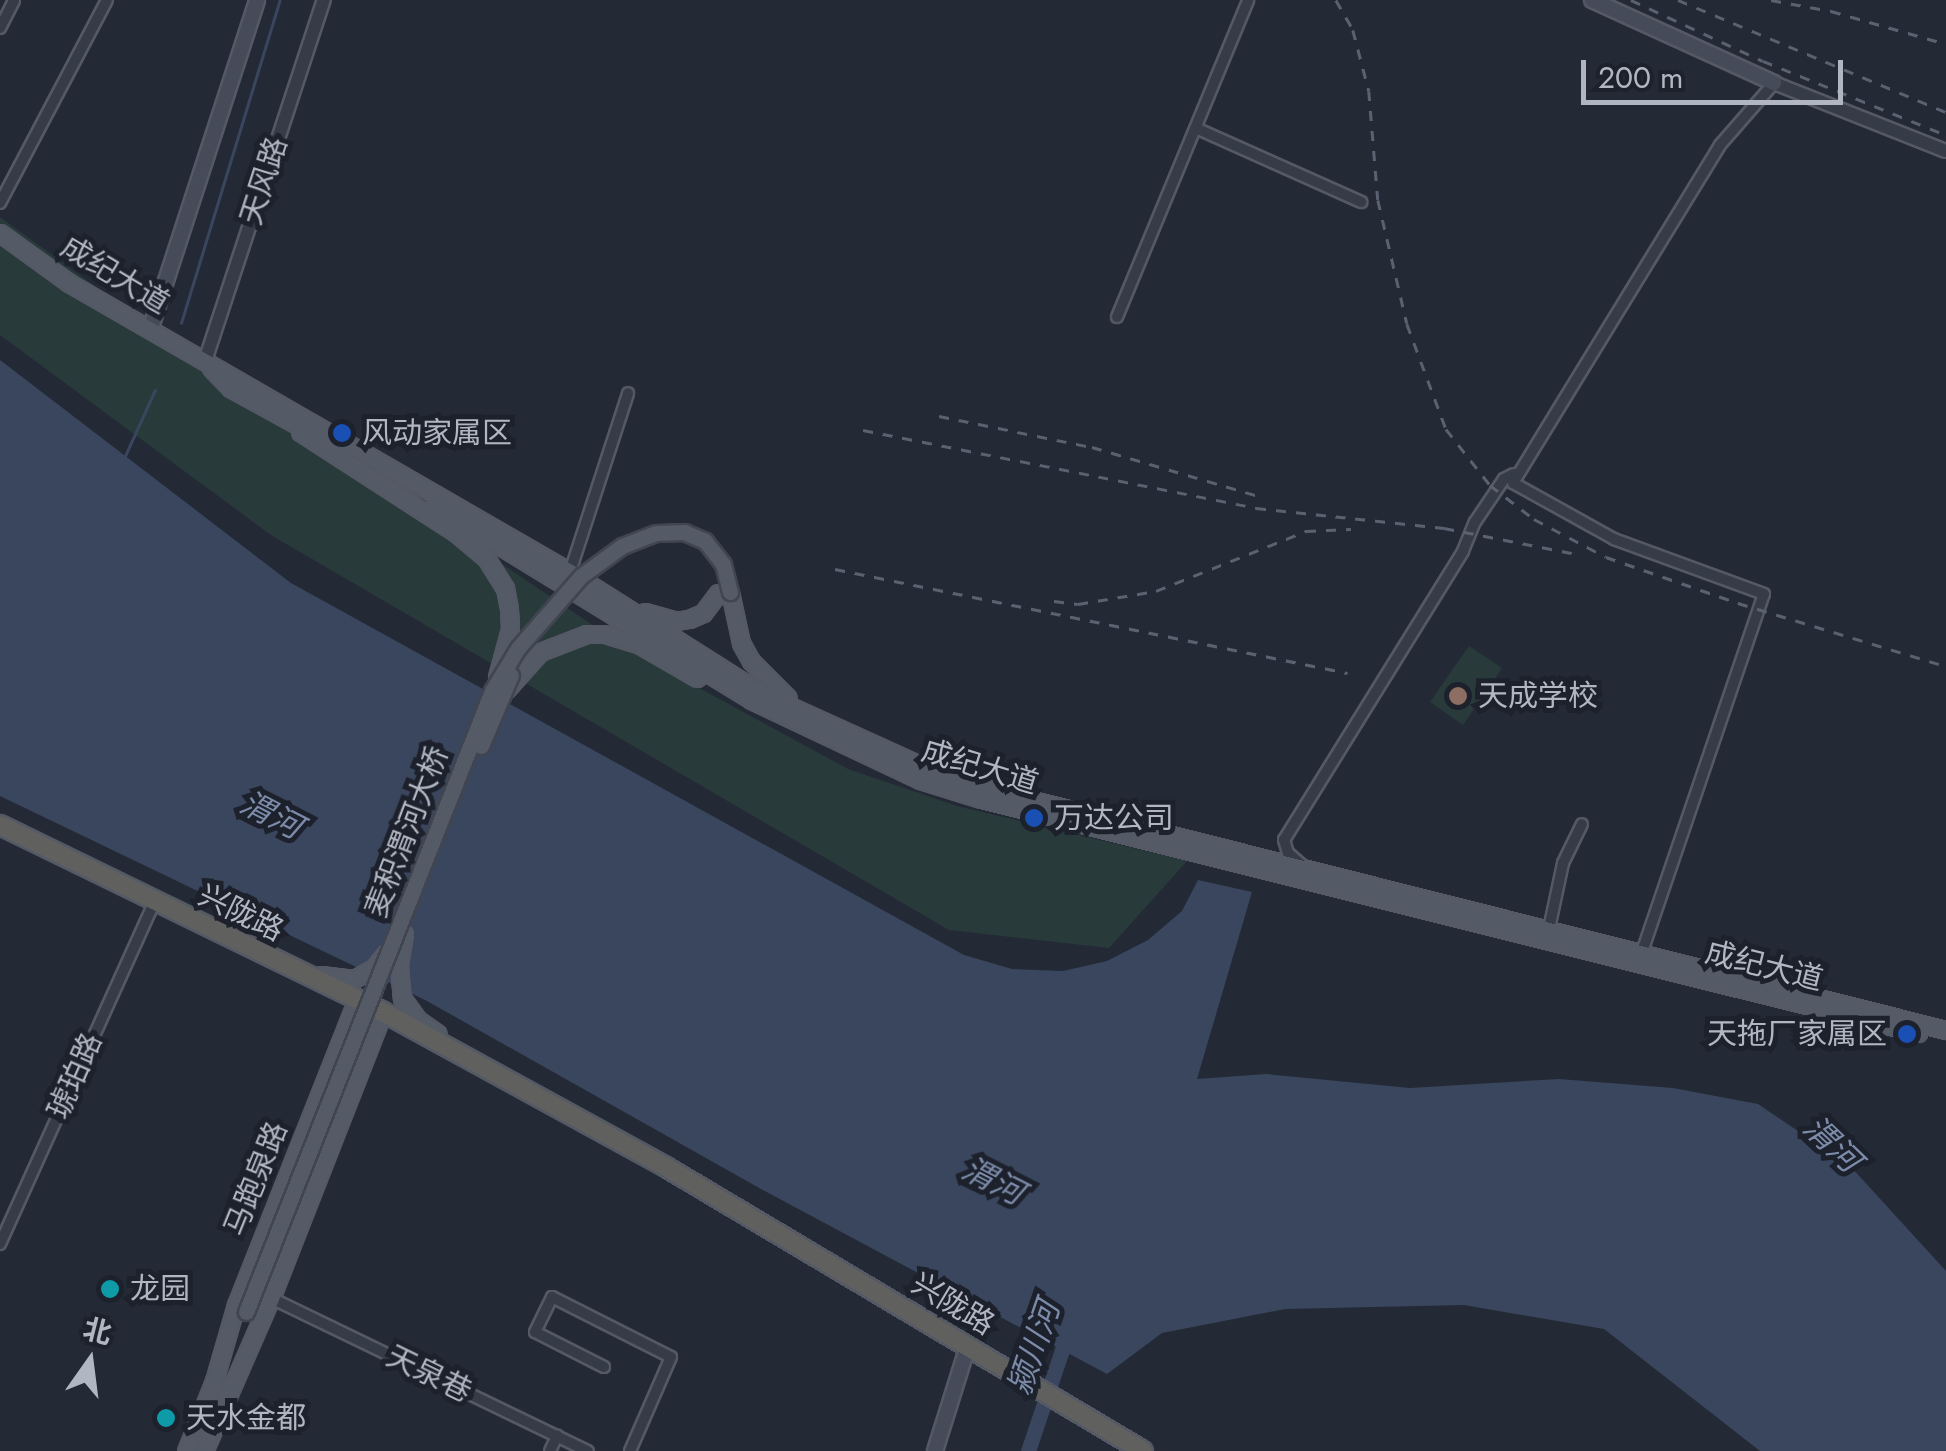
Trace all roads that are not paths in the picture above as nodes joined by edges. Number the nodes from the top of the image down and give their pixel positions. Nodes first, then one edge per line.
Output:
1 (14, 0) edge
2 (107, 0) edge
3 (257, 0) edge
4 (324, 0) edge
5 (1248, 0) edge
6 (1592, 0) edge
7 (0, 28) edge
8 (1774, 83) junction
9 (1198, 129) junction
10 (1946, 151) edge
11 (1361, 202) dead end
12 (0, 203) edge
13 (0, 232) edge
14 (1118, 317) dead end
15 (150, 327) junction
16 (205, 361) junction
17 (628, 393) dead end
18 (281, 418) junction
19 (1514, 474) junction
20 (570, 572) junction
21 (724, 593) junction
22 (618, 602) junction
23 (496, 694) junction
24 (815, 718) junction
25 (874, 762) junction
26 (1582, 824) dead end
27 (0, 826) edge
28 (0, 836) edge
29 (46, 846) junction
30 (1303, 867) junction
31 (151, 910) junction
32 (1549, 929) junction
33 (400, 933) junction
34 (1642, 952) junction
35 (355, 1004) junction
36 (381, 1018) junction
37 (1946, 1030) edge
38 (1946, 1041) edge
39 (666, 1167) junction
40 (0, 1244) edge
41 (270, 1298) junction
42 (249, 1314) joint
43 (970, 1350) junction
44 (992, 1360) junction
45 (604, 1367) dead end
46 (222, 1384) junction
47 (557, 1436) junction
48 (1140, 1449) edge
49 (186, 1451) edge
50 (204, 1451) edge
51 (550, 1451) edge
52 (588, 1451) edge
53 (630, 1451) edge
54 (939, 1451) edge

1 - 7 street
2 - 12 street
3 - 15 main road
4 - 16 street, 天风路
5 - 9 street
6 - 8 main road
8 - 10 street
8 - 19 street
9 - 11 street
9 - 14 street
13 - 15 main road, 成纪大道
15 - 16 main road, 成纪大道
16 - 18 main road, 成纪大道
16 - 20 main road, 成纪大道
17 - 20 street
18 - 23 main road, bridge
18 - 25 main road, 成纪大道
19 - 30 street
19 - 34 street
20 - 22 main road, 成纪大道
21 - 22 main road
21 - 23 main road, 麦积渭河大桥, bridge
21 - 24 main road, 麦积渭河大桥
22 - 24 main road, 成纪大道
23 - 25 main road, bridge
23 - 33 main road, 麦积渭河大桥, bridge
24 - 30 main road, 成纪大道
25 - 38 main road, 成纪大道
26 - 32 street
27 - 29 highway, 兴陇路
28 - 31 highway, 兴陇路
29 - 33 main road, bridge
29 - 35 highway, 兴陇路
30 - 32 main road, 成纪大道
31 - 35 highway, 兴陇路
31 - 40 street, 琥珀路
32 - 34 main road, 成纪大道
33 - 39 main road
33 - 42 main road, 麦积渭河大桥, bridge
34 - 37 main road, 成纪大道
35 - 36 highway, 兴陇路
35 - 46 main road, 马跑泉路
36 - 39 highway, 兴陇路
36 - 41 main road, 马跑泉路
36 - 43 highway, 兴陇路
39 - 44 highway, 兴陇路
41 - 46 main road, 马跑泉路
41 - 47 street, 天泉巷
42 - 46 main road, 马跑泉路
43 - 44 highway, 兴陇路
43 - 54 main road
44 - 48 highway
45 - 53 street
46 - 49 main road, 马跑泉路
46 - 50 main road, 马跑泉路
47 - 51 street
47 - 52 street, 天泉巷

